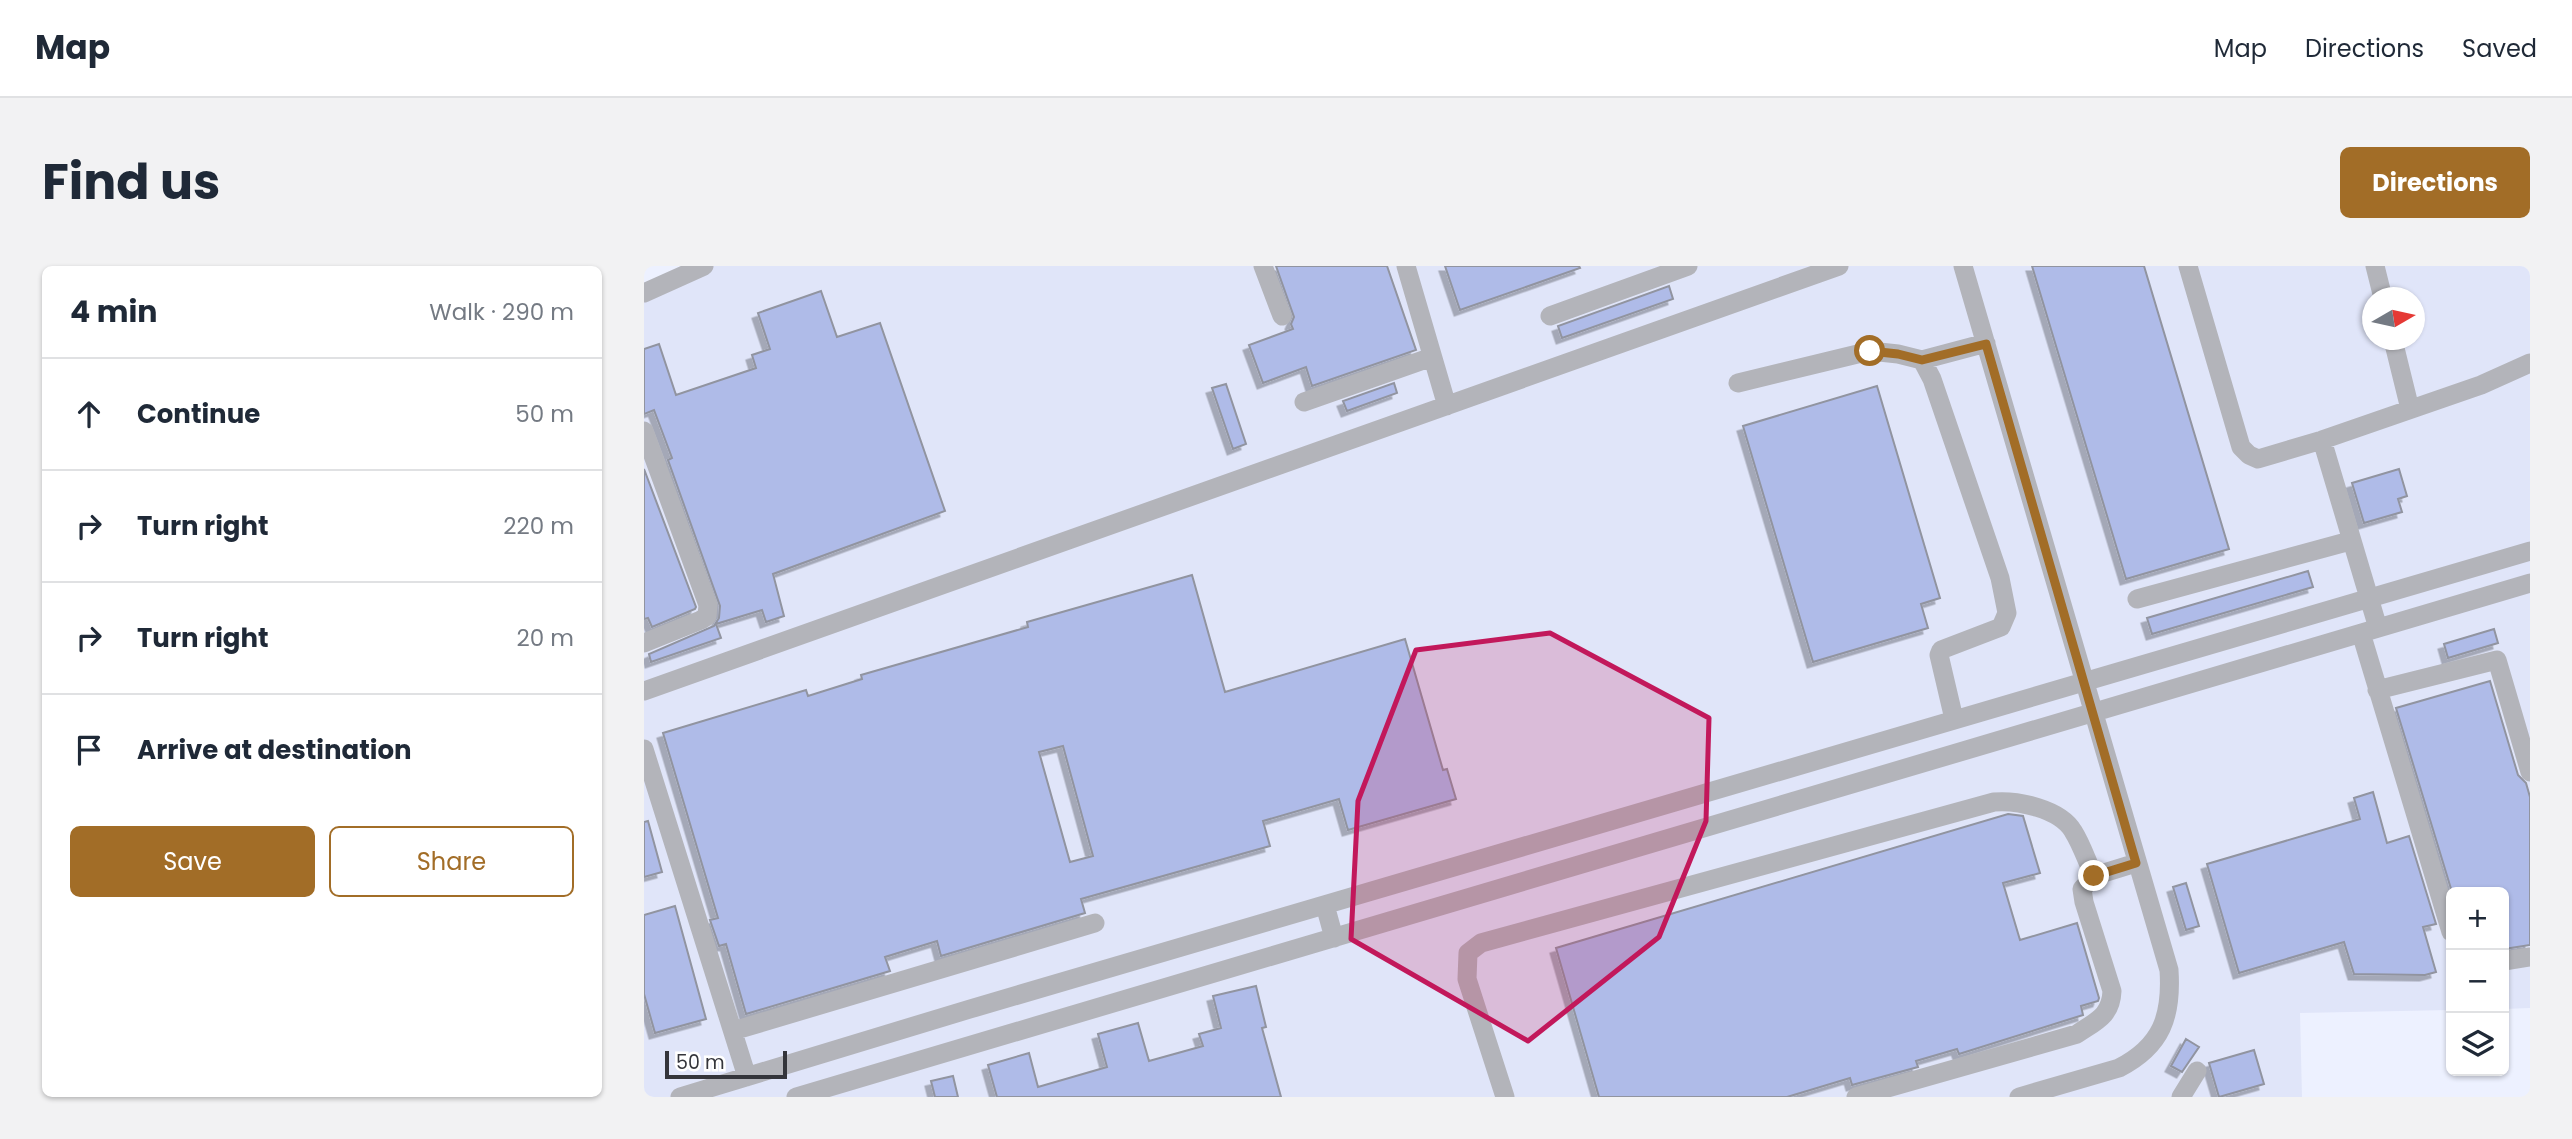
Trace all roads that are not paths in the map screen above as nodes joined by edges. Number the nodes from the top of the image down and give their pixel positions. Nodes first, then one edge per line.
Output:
1 (704, 266) edge
2 (1263, 266) edge
3 (1406, 266) edge
4 (1963, 266) edge
5 (2188, 266) edge
6 (2375, 266) edge
7 (1678, 268) edge
8 (1828, 268) edge
9 (2380, 287) edge
10 (644, 293) edge
11 (1282, 316) dead end
12 (1550, 316) dead end
13 (1986, 344) junction
14 (2395, 350) edge
15 (1432, 357) junction
16 (1922, 360) junction
17 (2530, 363) edge
18 (1738, 383) dead end
19 (1304, 402) dead end
20 (1447, 406) junction
21 (2410, 409) junction
22 (644, 431) edge
23 (2322, 440) junction
24 (648, 457) edge
25 (2350, 541) junction
26 (2530, 551) edge
27 (2530, 583) edge
28 (2368, 598) junction
29 (2137, 599) dead end
30 (2369, 630) junction
31 (644, 643) edge
32 (2083, 681) junction
33 (644, 690) edge
34 (2377, 690) junction
35 (2093, 712) junction
36 (1954, 719) junction
37 (644, 749) edge
38 (2530, 772) edge
39 (2136, 863) junction
40 (2094, 876) junction
41 (1325, 905) junction
42 (2446, 916) edge
43 (1095, 923) dead end
44 (1334, 938) junction
45 (2530, 957) edge
46 (2509, 960) edge
47 (733, 1031) junction
48 (2197, 1071) dead end
49 (747, 1077) junction
50 (2074, 1090) edge
51 (680, 1097) edge
52 (796, 1097) edge
53 (1505, 1097) edge
54 (1856, 1097) edge
55 (2019, 1097) edge
56 (2180, 1097) edge

1 - 10 street
2 - 11 street
3 - 15 street
4 - 13 street
5 - 23 street
6 - 9 street
7 - 12 street
8 - 20 street
13 - 16 street
13 - 32 street
14 - 21 street
15 - 19 street
15 - 20 street
16 - 18 street
16 - 36 street
17 - 21 street
20 - 33 street
21 - 23 street
22 - 24 street
23 - 25 street
24 - 31 street
25 - 28 street
25 - 29 street
26 - 28 street
27 - 30 street
28 - 30 street
28 - 32 street
30 - 34 street
30 - 35 street
32 - 35 street
32 - 36 street
34 - 38 street
34 - 42 street
35 - 39 street
35 - 44 street
36 - 41 street
37 - 47 street
39 - 40 street
39 - 50 street
40 - 53 street
40 - 54 street
41 - 44 street
41 - 49 street
43 - 47 street
44 - 52 street
45 - 46 street
47 - 49 street
48 - 56 street
49 - 51 street
50 - 55 street

